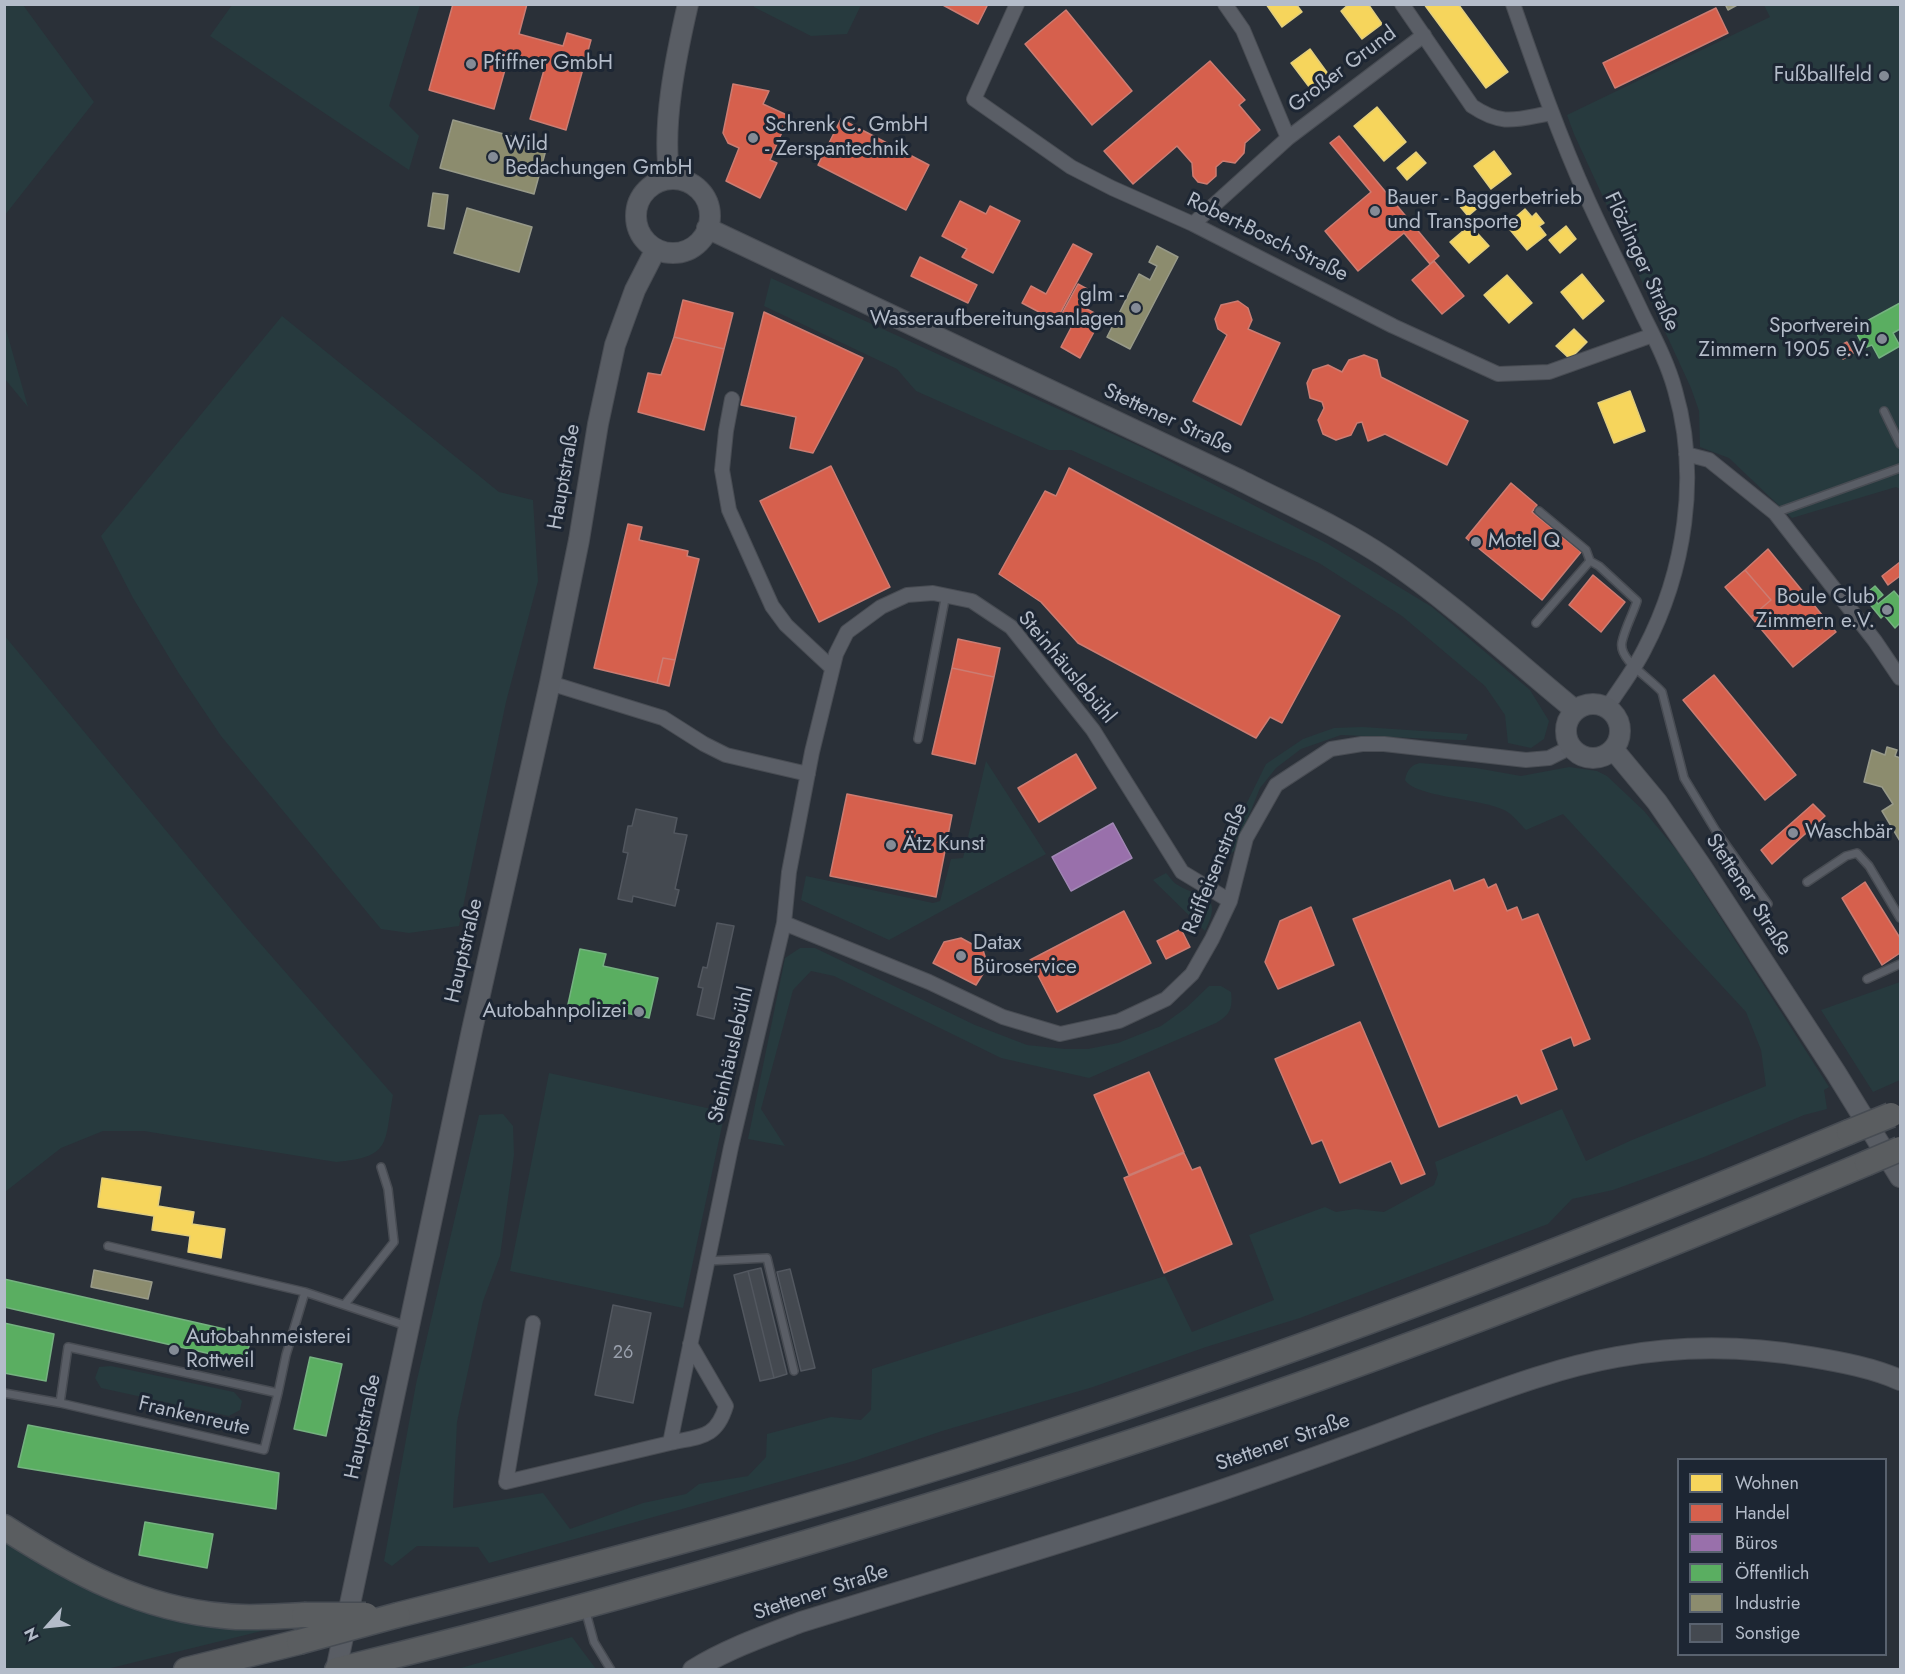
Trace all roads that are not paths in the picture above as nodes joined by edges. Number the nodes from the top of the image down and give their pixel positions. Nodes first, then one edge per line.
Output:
1 (688, 4) edge
2 (1017, 4) edge
3 (1225, 4) edge
4 (1402, 4) edge
5 (1513, 4) edge
6 (1424, 35) junction
7 (1551, 113) junction
8 (1288, 138) junction
9 (670, 179) junction
10 (1193, 224) junction
11 (707, 228) junction
12 (656, 249) junction
13 (1653, 335) junction
14 (732, 399) dead end
15 (1884, 411) dead end
16 (1900, 444) edge
17 (1686, 454) junction
18 (1900, 468) edge
19 (1539, 511) dead end
20 (1775, 513) junction
21 (1590, 561) junction
22 (946, 594) junction
23 (1536, 623) dead end
24 (1634, 666) junction
25 (832, 668) junction
26 (1900, 678) edge
27 (550, 683) junction
28 (1607, 708) junction
29 (1575, 710) junction
30 (918, 739) dead end
31 (1571, 747) junction
32 (1613, 749) junction
33 (808, 774) junction
34 (1807, 882) dead end
35 (1230, 901) junction
36 (1768, 904) dead end
37 (1900, 918) edge
38 (784, 922) junction
39 (1900, 964) edge
40 (1867, 979) dead end
41 (1896, 1112) edge
42 (1900, 1149) edge
43 (381, 1167) dead end
44 (1900, 1177) edge
45 (108, 1246) dead end
46 (706, 1262) junction
47 (305, 1292) junction
48 (345, 1304) junction
49 (533, 1323) dead end
50 (410, 1327) junction
51 (690, 1344) junction
52 (794, 1371) dead end
53 (1900, 1380) edge
54 (278, 1393) junction
55 (4, 1394) edge
56 (60, 1403) junction
57 (670, 1443) junction
58 (4, 1527) edge
59 (584, 1605) junction
60 (398, 1615) junction
61 (186, 1670) edge
62 (336, 1670) edge
63 (611, 1670) edge
64 (693, 1670) edge

1 - 9 street
2 - 10 street, Robert-Bosch-Straße
3 - 8 street, Großer Grund
4 - 6 street
5 - 7 street, Flözlinger Straße
6 - 7 street
6 - 8 street, Großer Grund
7 - 13 street, Flözlinger Straße
8 - 10 street, Großer Grund
9 - 11 street
9 - 12 street
10 - 13 street, Robert-Bosch-Straße
11 - 12 street
11 - 29 street, Stettener Straße
12 - 27 street, Hauptstraße
13 - 17 street, Flözlinger Straße
14 - 25 street
15 - 16 lane
17 - 20 street
17 - 24 street, Flözlinger Straße
18 - 20 lane
19 - 21 lane
20 - 26 street
21 - 23 lane
21 - 24 lane
22 - 25 street, Steinhäuslebühl
22 - 30 lane
22 - 35 street, Steinhäuslebühl
24 - 28 street, Flözlinger Straße
24 - 36 lane
25 - 33 street, Steinhäuslebühl
27 - 33 street
27 - 50 street, Hauptstraße
28 - 29 street
28 - 32 street
29 - 31 street
31 - 32 street
31 - 35 street, Raiffeisenstraße
32 - 44 street, Stettener Straße
33 - 38 street, Steinhäuslebühl
34 - 37 lane
35 - 38 street, Raiffeisenstraße
38 - 46 street, Steinhäuslebühl
39 - 40 lane
41 - 60 highway, bridge
42 - 59 highway, bridge
43 - 48 lane
45 - 47 lane
46 - 51 street, Steinhäuslebühl
46 - 52 lane
47 - 48 lane
47 - 54 lane, Frankenreute
48 - 50 lane
49 - 57 street
50 - 62 street, Hauptstraße
51 - 57 street, Steinhäuslebühl
51 - 57 street
53 - 64 street, Stettener Straße
54 - 56 lane, Frankenreute
54 - 56 lane, Frankenreute
55 - 56 lane, Frankenreute
58 - 60 highway, bridge
59 - 62 highway
59 - 63 lane
60 - 61 highway, bridge

